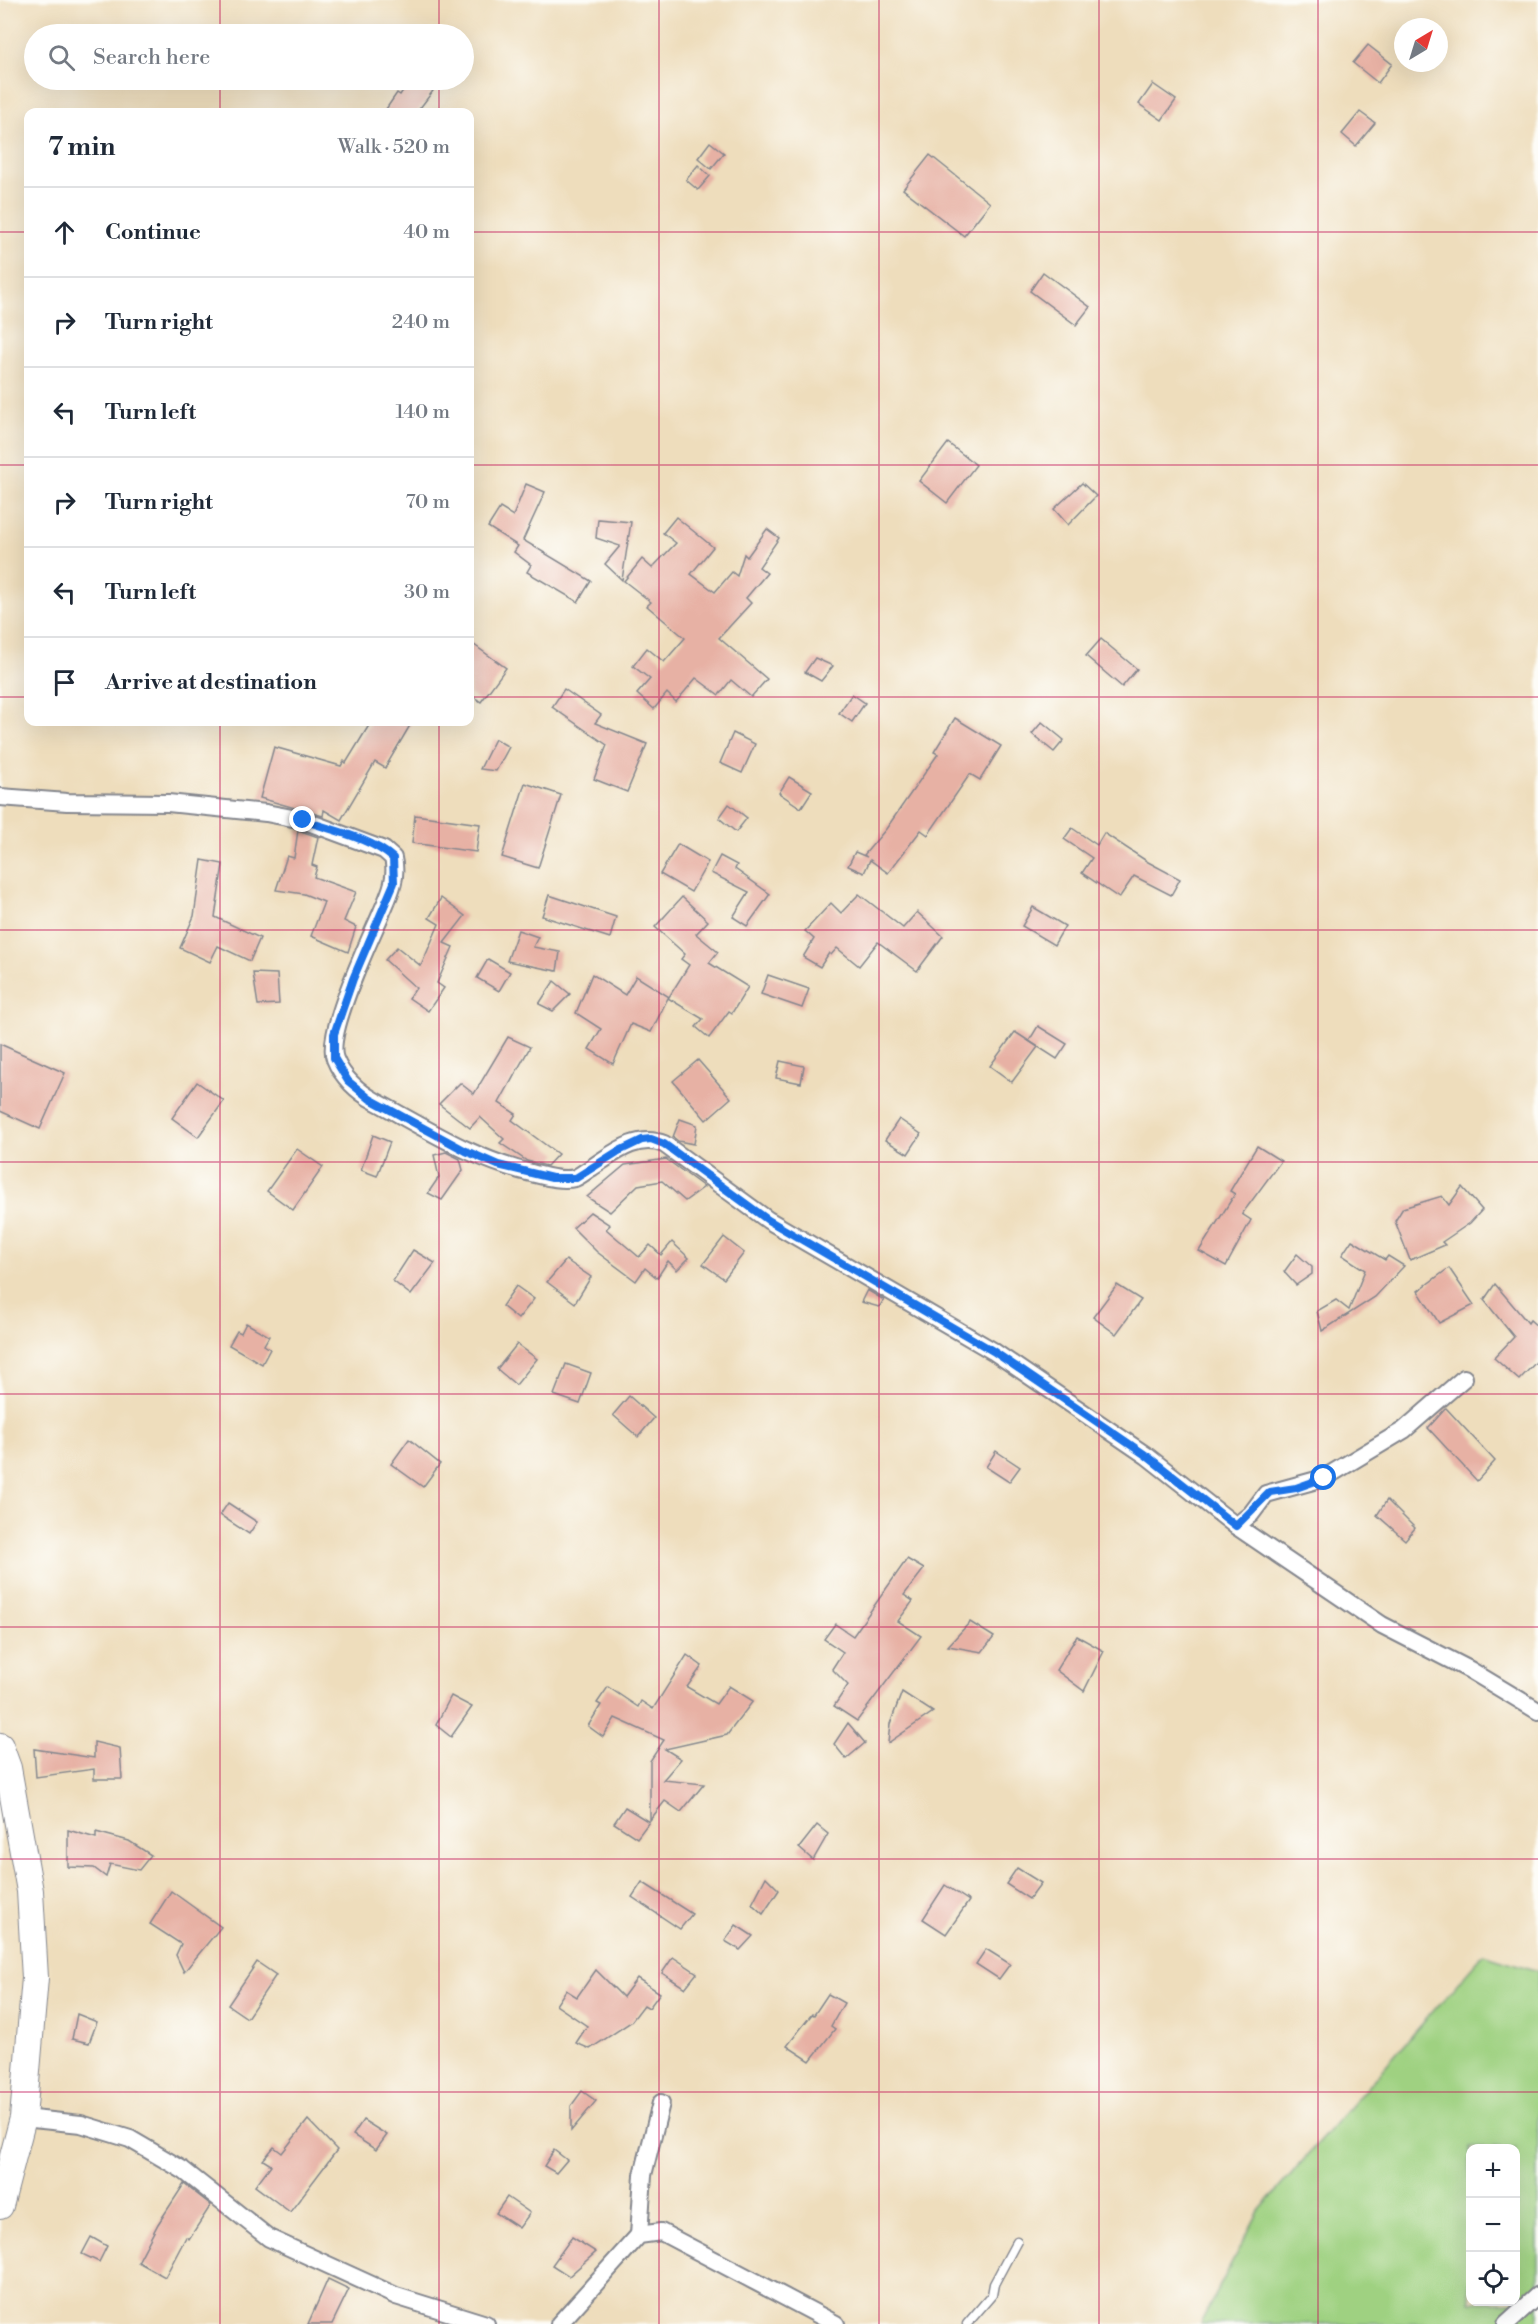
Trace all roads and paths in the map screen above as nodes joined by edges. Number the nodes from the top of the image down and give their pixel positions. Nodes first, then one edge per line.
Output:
1 (0, 797) edge
2 (1464, 1378) dead end
3 (1236, 1526) junction
4 (1538, 1711) edge
5 (0, 1746) edge
6 (661, 2103) dead end
7 (23, 2118) junction
8 (0, 2206) edge
9 (639, 2235) junction
10 (1017, 2241) dead end
11 (1538, 2295) edge
12 (486, 2324) edge
13 (559, 2324) edge
14 (836, 2324) edge
15 (967, 2324) edge
16 (1506, 2324) edge

1 - 3 street
2 - 3 street
3 - 4 street
5 - 7 main road
6 - 9 street
7 - 8 main road
7 - 12 street
9 - 13 street
9 - 14 street
10 - 15 lane
11 - 16 street

